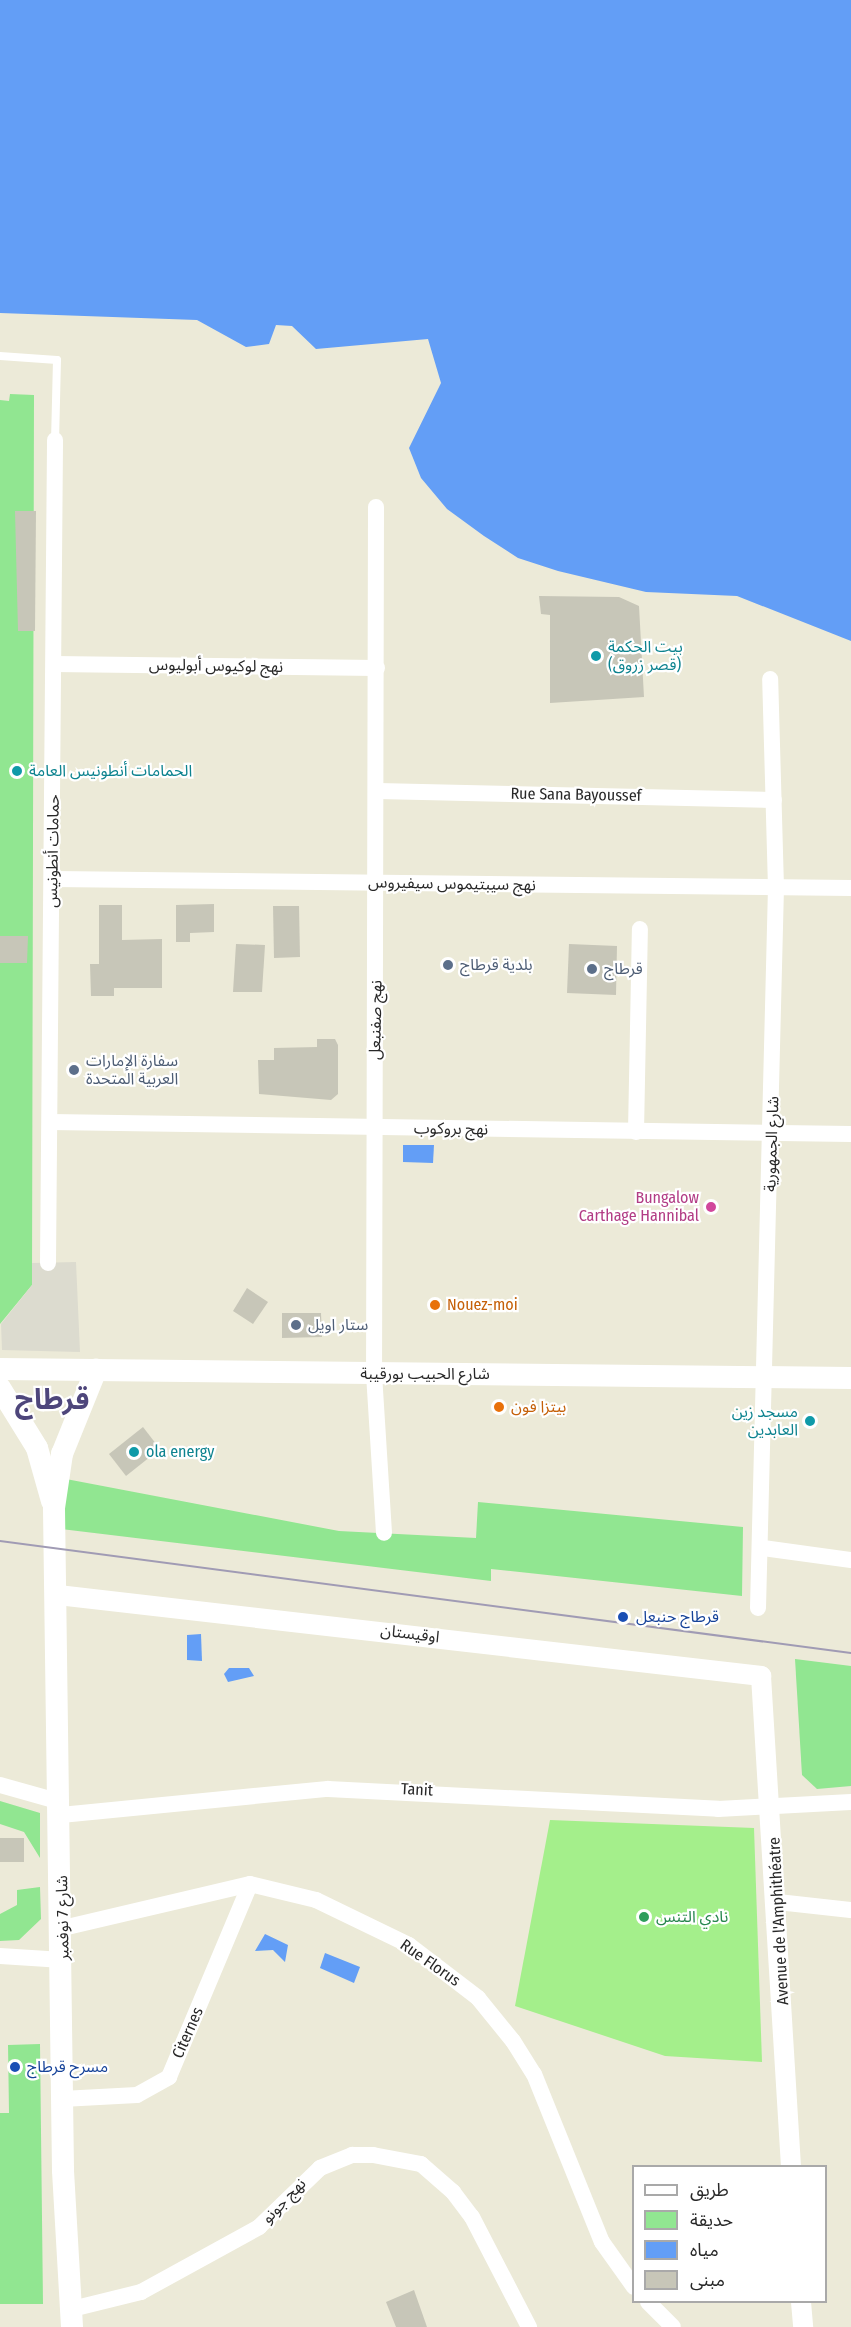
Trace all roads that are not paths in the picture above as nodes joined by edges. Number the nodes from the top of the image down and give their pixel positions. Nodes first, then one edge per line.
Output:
1 (0, 356) edge
2 (55, 440) joint
3 (376, 507) dead end
4 (54, 664) junction
5 (377, 668) junction
6 (770, 679) dead end
7 (378, 791) junction
8 (774, 800) junction
9 (54, 879) junction
10 (378, 883) junction
11 (776, 888) junction
12 (851, 888) edge
13 (640, 929) dead end
14 (50, 1122) junction
15 (375, 1127) junction
16 (636, 1132) junction
17 (773, 1134) junction
18 (851, 1134) edge
19 (48, 1263) dead end
20 (0, 1369) edge
21 (96, 1370) junction
22 (374, 1374) junction
23 (768, 1377) junction
24 (851, 1378) edge
25 (0, 1388) edge
26 (54, 1508) junction
27 (384, 1533) dead end
28 (763, 1548) junction
29 (851, 1560) edge
30 (58, 1595) junction
31 (758, 1608) dead end
32 (761, 1677) joint
33 (0, 1785) edge
34 (851, 1802) edge
35 (773, 1808) junction
36 (61, 1809) junction
37 (250, 1884) junction
38 (778, 1902) junction
39 (851, 1910) edge
40 (63, 1928) junction
41 (0, 1956) edge
42 (63, 1960) junction
43 (62, 2099) junction
44 (791, 2165) edge
45 (632, 2286) edge
46 (650, 2303) edge
47 (801, 2303) edge
48 (72, 2318) edge
49 (529, 2327) edge
50 (673, 2327) edge
51 (803, 2327) edge

1 - 2 lane
2 - 4 street, حمامات أنطونيس
3 - 5 street, نهج صفنبعل
4 - 5 street, نهج لوكيوس أبوليوس
4 - 9 street, حمامات أنطونيس
5 - 7 street, نهج صفنبعل
6 - 8 street, شارع الجمهورية
7 - 8 street, Rue Sana Bayoussef
7 - 10 street, نهج صفنبعل
8 - 11 street, شارع الجمهورية
9 - 10 street, نهج سيبتيموس سيفيروس
9 - 14 street, حمامات أنطونيس
10 - 11 street, نهج سيبتيموس سيفيروس
10 - 15 street, نهج صفنبعل
11 - 12 street, نهج سيبتيموس سيفيروس
11 - 17 street, شارع الجمهورية
13 - 16 street
14 - 15 street, نهج بروكوب
14 - 19 street, حمامات أنطونيس
15 - 16 street, نهج بروكوب
15 - 22 street, نهج صفنبعل
16 - 17 street, نهج بروكوب
17 - 18 street, نهج بروكوب
17 - 23 street, شارع الجمهورية
20 - 21 main road, شارع الحبيب بورقيبة
21 - 22 main road, شارع الحبيب بورقيبة
21 - 26 main road, شارع 7 نوفمبر
22 - 23 main road, شارع الحبيب بورقيبة
22 - 27 street, نهج صفنبعل
23 - 24 main road, شارع الحبيب بورقيبة
23 - 28 street, شارع الجمهورية
25 - 26 main road, شارع 7 نوفمبر
26 - 30 main road, شارع 7 نوفمبر
28 - 29 street
28 - 31 street, شارع الجمهورية
30 - 32 street, اوقيستان
30 - 36 main road, شارع 7 نوفمبر
32 - 35 street, Avenue de l'Amphithéatre
33 - 36 street
34 - 35 street, Tanit
35 - 36 street, Tanit
35 - 38 street, Avenue de l'Amphithéatre
36 - 40 main road, شارع 7 نوفمبر
37 - 40 street, Rue Florus
37 - 43 street, Citernes
37 - 45 street, Rue Florus
38 - 39 street
38 - 44 street, Avenue de l'Amphithéatre
40 - 42 main road, شارع 7 نوفمبر
41 - 42 street
42 - 43 main road, شارع 7 نوفمبر
43 - 48 main road, شارع 7 نوفمبر
46 - 50 street
47 - 51 street
48 - 49 street, نهج جونو

